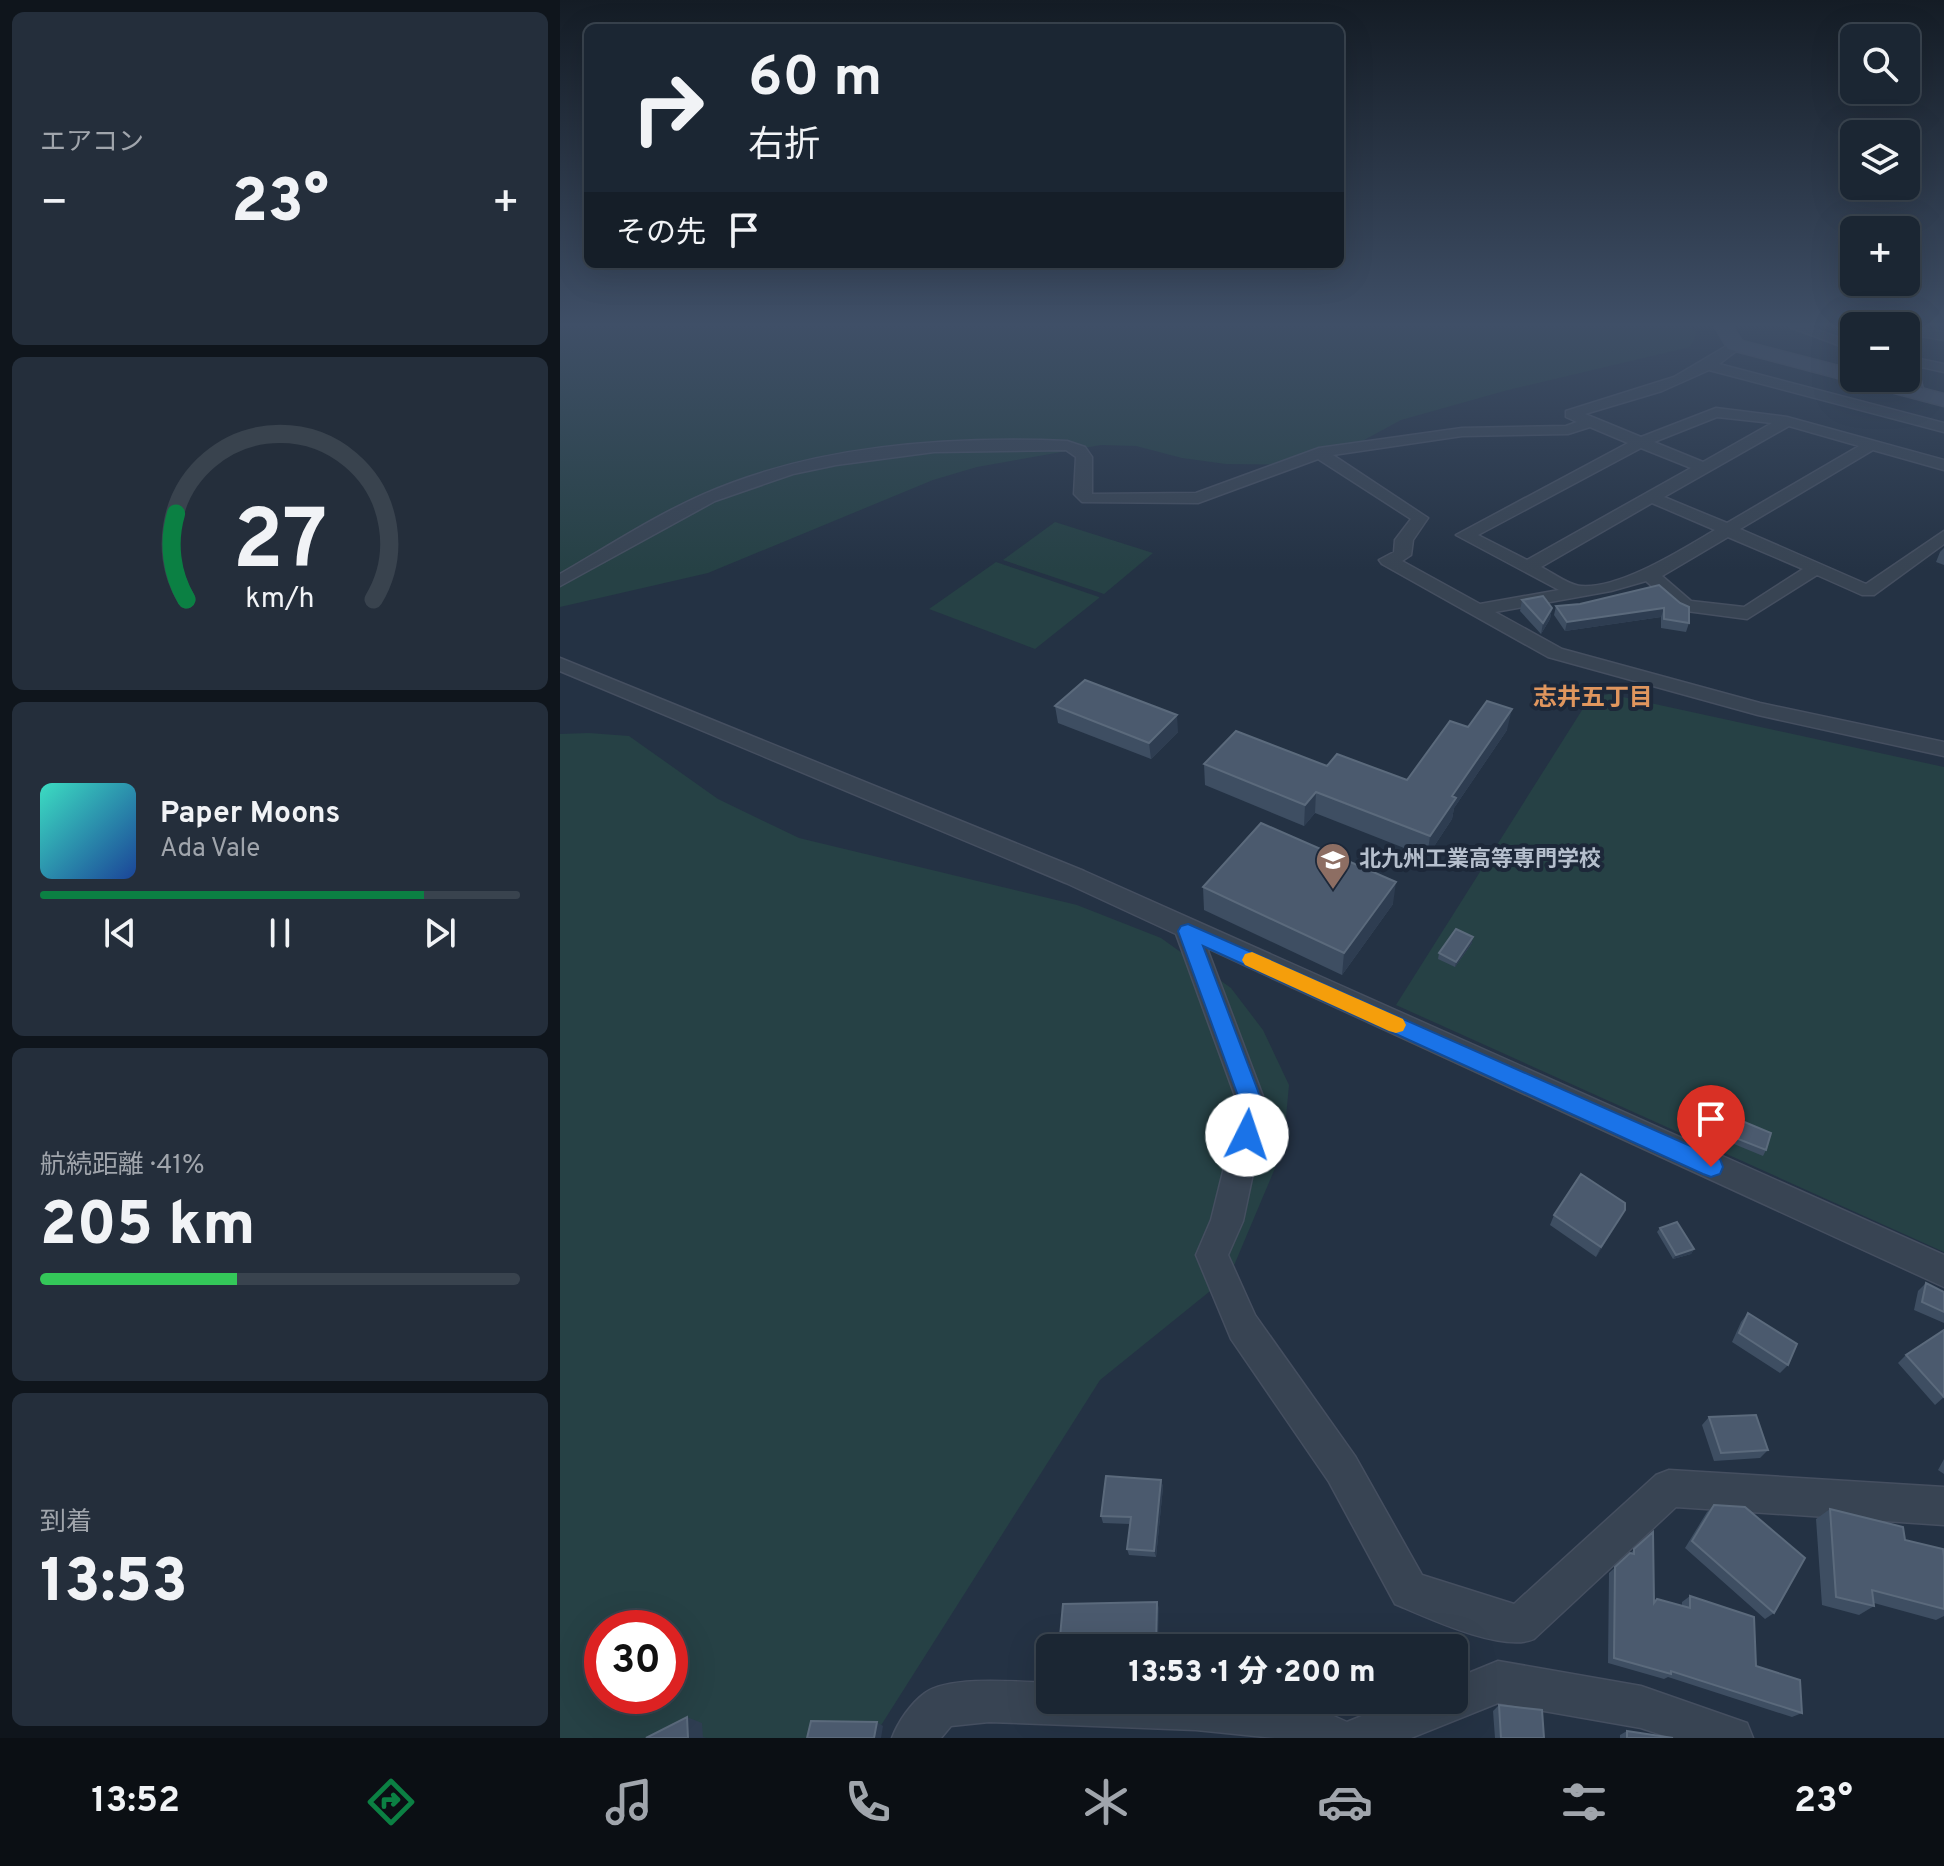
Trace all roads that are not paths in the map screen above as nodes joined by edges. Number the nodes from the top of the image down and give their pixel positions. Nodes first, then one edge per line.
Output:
1 (1590, 408) edge
2 (1869, 408) edge
3 (1787, 421) junction
4 (1591, 422) junction
5 (1944, 428) edge
6 (1641, 442) junction
7 (1944, 442) edge
8 (1869, 446) junction
9 (1319, 453) junction
10 (1936, 463) edge
11 (1702, 467) junction
12 (1654, 498) junction
13 (1726, 531) junction
14 (1944, 536) edge
15 (1527, 567) junction
16 (1815, 569) junction
17 (1650, 575) junction
18 (560, 581) edge
19 (1577, 592) junction
20 (1482, 609) junction
21 (560, 664) edge
22 (1944, 749) edge
23 (1188, 931) junction
24 (1944, 1271) edge
25 (1944, 1506) edge
26 (1468, 1694) edge
27 (1419, 1714) edge
28 (913, 1738) edge
29 (1334, 1738) edge
30 (1359, 1738) edge
31 (1732, 1738) edge

1 - 4 street
2 - 5 street
3 - 6 street
3 - 8 street
3 - 11 street
4 - 6 street
4 - 9 street
6 - 11 street
6 - 15 street
7 - 10 street
8 - 10 street
8 - 13 street
9 - 18 street
9 - 20 street
11 - 12 street
12 - 13 street
12 - 15 street
13 - 16 street
13 - 17 street
14 - 16 street
15 - 19 street
16 - 17 street
17 - 19 street
19 - 20 street
20 - 22 street
21 - 23 street
23 - 24 street
23 - 25 street
26 - 31 street
27 - 30 street
28 - 29 street

